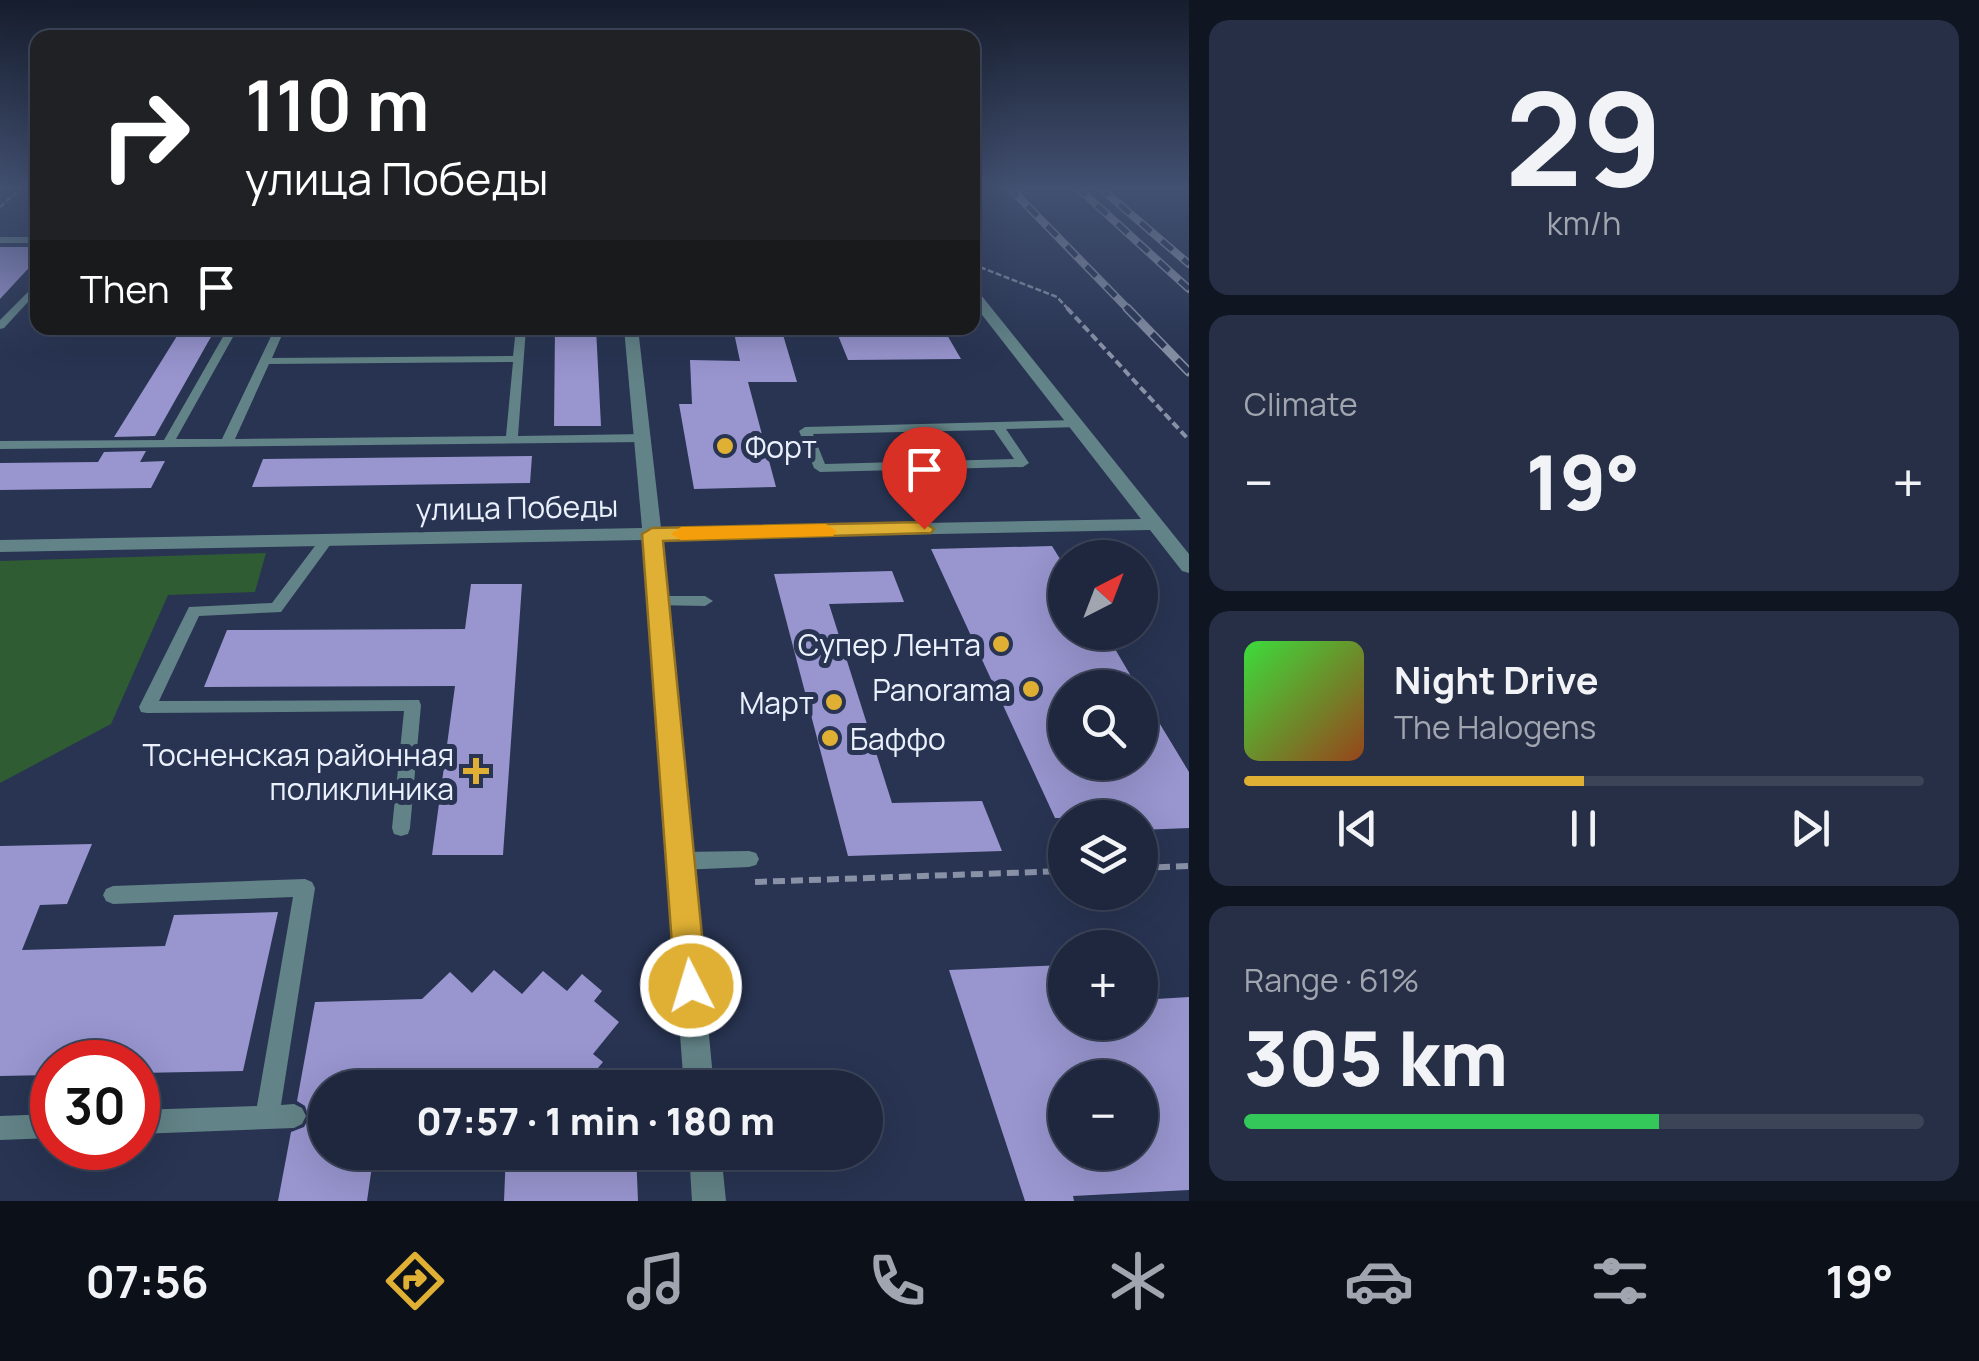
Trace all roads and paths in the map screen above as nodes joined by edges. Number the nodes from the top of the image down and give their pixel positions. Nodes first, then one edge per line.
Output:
1 (980, 267) edge
2 (30, 294) edge
3 (980, 303) edge
4 (0, 326) edge
5 (229, 335) edge
6 (277, 335) edge
7 (521, 335) edge
8 (631, 335) edge
9 (519, 359) junction
10 (264, 361) junction
11 (1076, 424) junction
12 (998, 427) junction
13 (644, 438) junction
14 (512, 440) junction
15 (1189, 440) edge
16 (226, 442) junction
17 (168, 443) junction
18 (0, 444) edge
19 (1156, 524) junction
20 (652, 534) junction
21 (326, 541) junction
22 (0, 546) edge
23 (1189, 567) edge
24 (705, 600) dead end
25 (658, 601) junction
26 (400, 828) dead end
27 (749, 859) dead end
28 (680, 861) junction
29 (1189, 866) edge
30 (1158, 867) edge
31 (1048, 871) edge
32 (740, 882) dead end
33 (113, 895) dead end
34 (697, 1070) edge
35 (294, 1116) dead end
36 (267, 1117) junction
37 (160, 1121) edge
38 (30, 1127) edge
39 (0, 1128) edge
40 (706, 1170) edge
41 (709, 1201) edge

1 - 15 path
2 - 4 lane
3 - 11 street
5 - 17 lane
6 - 10 lane
7 - 9 lane
8 - 13 street
9 - 10 lane
9 - 14 lane
10 - 16 lane
11 - 12 lane
11 - 19 street
12 - 12 lane
13 - 14 lane
13 - 20 street
14 - 16 lane
16 - 17 lane
17 - 18 lane
19 - 20 street, улица Победы
19 - 23 street
20 - 21 street, улица Победы
20 - 25 street
21 - 22 street, улица Победы
21 - 26 lane
24 - 25 lane
25 - 28 street
27 - 28 lane
28 - 34 street
29 - 30 path
31 - 32 path
33 - 36 lane
35 - 36 lane
36 - 37 lane
38 - 39 lane
40 - 41 street

